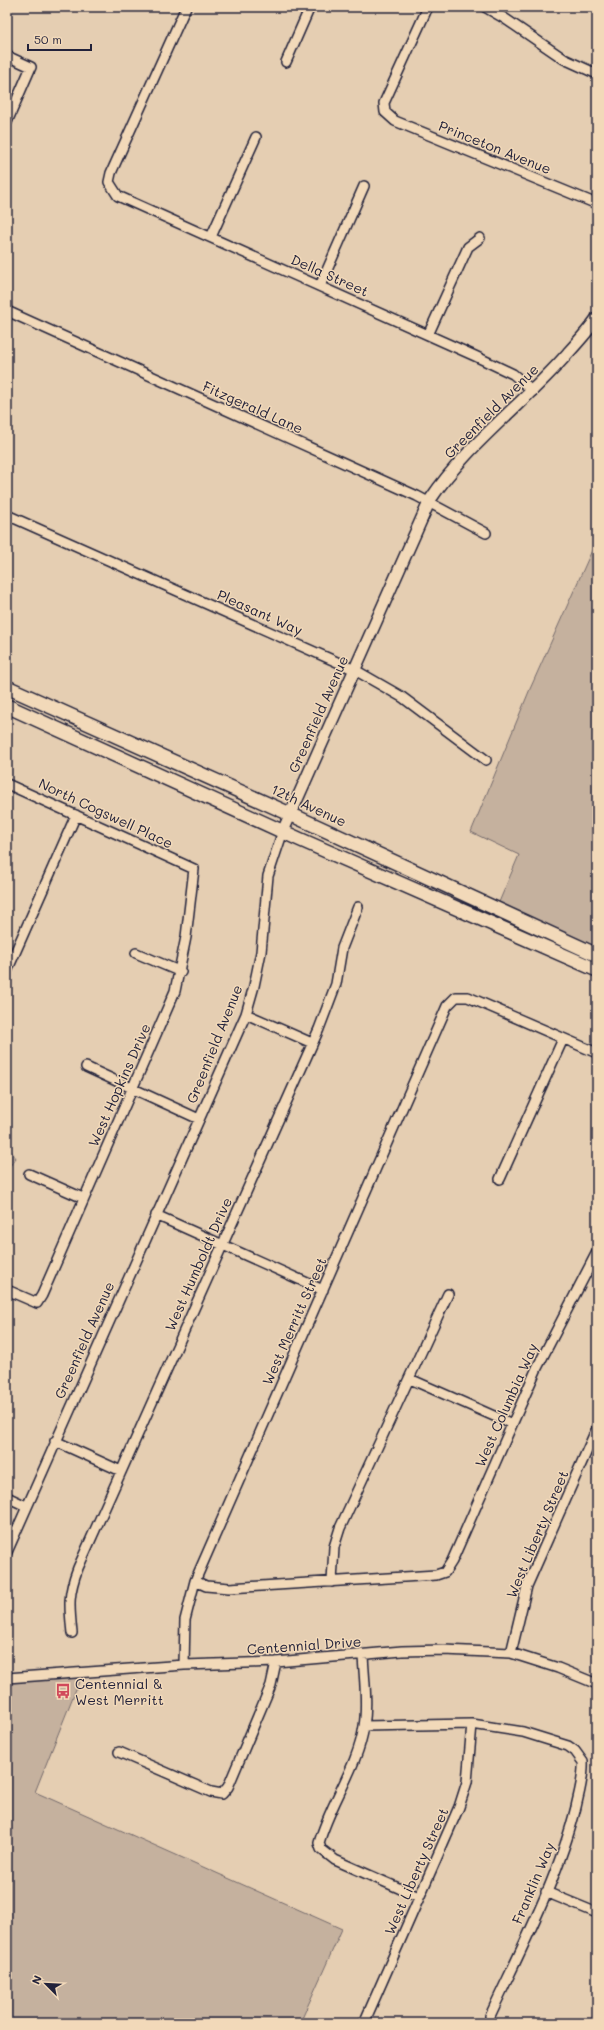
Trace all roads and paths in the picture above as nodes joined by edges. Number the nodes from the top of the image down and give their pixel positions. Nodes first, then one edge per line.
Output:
1 (186, 7) edge
2 (310, 7) edge
3 (428, 7) edge
4 (485, 7) edge
5 (7, 56) edge
6 (286, 62) dead end
7 (597, 74) edge
8 (7, 122) edge
9 (256, 137) dead end
10 (364, 186) dead end
11 (597, 204) edge
12 (212, 237) junction
13 (480, 238) dead end
14 (320, 286) junction
15 (7, 311) edge
16 (597, 318) edge
17 (428, 335) junction
18 (533, 391) junction
19 (429, 504) junction
20 (7, 515) edge
21 (486, 533) dead end
22 (355, 670) junction
23 (7, 687) edge
24 (7, 706) edge
25 (486, 760) dead end
26 (7, 784) edge
27 (290, 814) junction
28 (76, 815) junction
29 (282, 831) junction
30 (194, 868) joint
31 (358, 907) dead end
32 (136, 953) dead end
33 (597, 955) edge
34 (597, 970) edge
35 (7, 971) edge
36 (181, 972) junction
37 (246, 1014) junction
38 (563, 1039) junction
39 (312, 1042) junction
40 (597, 1053) edge
41 (86, 1067) dead end
42 (132, 1088) junction
43 (199, 1119) junction
44 (28, 1174) dead end
45 (500, 1179) dead end
46 (83, 1198) junction
47 (156, 1215) junction
48 (222, 1245) junction
49 (597, 1252) edge
50 (7, 1290) edge
51 (323, 1290) junction
52 (448, 1294) dead end
53 (410, 1379) junction
54 (512, 1424) junction
55 (597, 1428) edge
56 (55, 1441) junction
57 (121, 1471) junction
58 (7, 1497) edge
59 (26, 1506) junction
60 (7, 1552) edge
61 (195, 1581) junction
62 (332, 1582) junction
63 (72, 1633) dead end
64 (511, 1653) junction
65 (363, 1656) junction
66 (276, 1662) junction
67 (184, 1665) junction
68 (7, 1678) edge
69 (597, 1684) edge
70 (472, 1724) junction
71 (364, 1726) junction
72 (118, 1752) dead end
73 (546, 1892) junction
74 (419, 1896) junction
75 (597, 1913) edge
76 (490, 2016) dead end
77 (364, 2023) edge

1 - 12 street, Della Street
2 - 6 street
3 - 11 street, Princeton Avenue
4 - 7 street
5 - 8 street
9 - 12 street
10 - 14 street
12 - 14 street, Della Street
13 - 17 street
14 - 17 street, Della Street
15 - 19 street, Fitzgerald Lane
16 - 18 street, Greenfield Avenue
17 - 18 street, Della Street
18 - 19 street, Greenfield Avenue
19 - 21 street, Fitzgerald Lane
19 - 22 street, Greenfield Avenue
20 - 22 street, Pleasant Way
22 - 25 street, Pleasant Way
22 - 27 street, Greenfield Avenue
23 - 27 main road, 12th Avenue
24 - 29 main road
26 - 28 street, North Cogswell Place
27 - 29 street, Greenfield Avenue
27 - 33 main road, 12th Avenue
28 - 30 street, North Cogswell Place
28 - 35 street
29 - 34 main road
29 - 37 street, Greenfield Avenue
30 - 36 street, West Hopkins Drive
31 - 39 street, West Humboldt Drive
32 - 36 street
36 - 42 street, West Hopkins Drive
37 - 39 street
37 - 43 street, Greenfield Avenue
38 - 40 street
38 - 45 street
38 - 51 street, West Merritt Street
39 - 48 street, West Humboldt Drive
41 - 42 street
42 - 43 street
42 - 46 street, West Hopkins Drive
43 - 47 street, Greenfield Avenue
44 - 46 street
46 - 50 street, West Hopkins Drive
47 - 48 street
47 - 56 street, Greenfield Avenue
48 - 51 street
48 - 57 street, West Humboldt Drive
49 - 54 street, West Columbia Way
51 - 61 street, West Merritt Street
52 - 53 street
53 - 54 street
53 - 62 street
54 - 62 street, West Columbia Way
55 - 64 street, West Liberty Street
56 - 57 street
56 - 59 street, Greenfield Avenue
57 - 63 street, West Humboldt Drive
58 - 59 street
59 - 60 street, Greenfield Avenue
61 - 62 street
61 - 67 street, West Merritt Street
64 - 65 street, Centennial Drive
64 - 69 street, Centennial Drive
65 - 66 street, Centennial Drive
65 - 71 street
66 - 67 street, Centennial Drive
66 - 72 street
67 - 68 street, Centennial Drive
70 - 71 street
70 - 73 street, Franklin Way
70 - 74 street, West Liberty Street
71 - 74 street
73 - 75 street
73 - 76 street, Franklin Way
74 - 77 street, West Liberty Street

